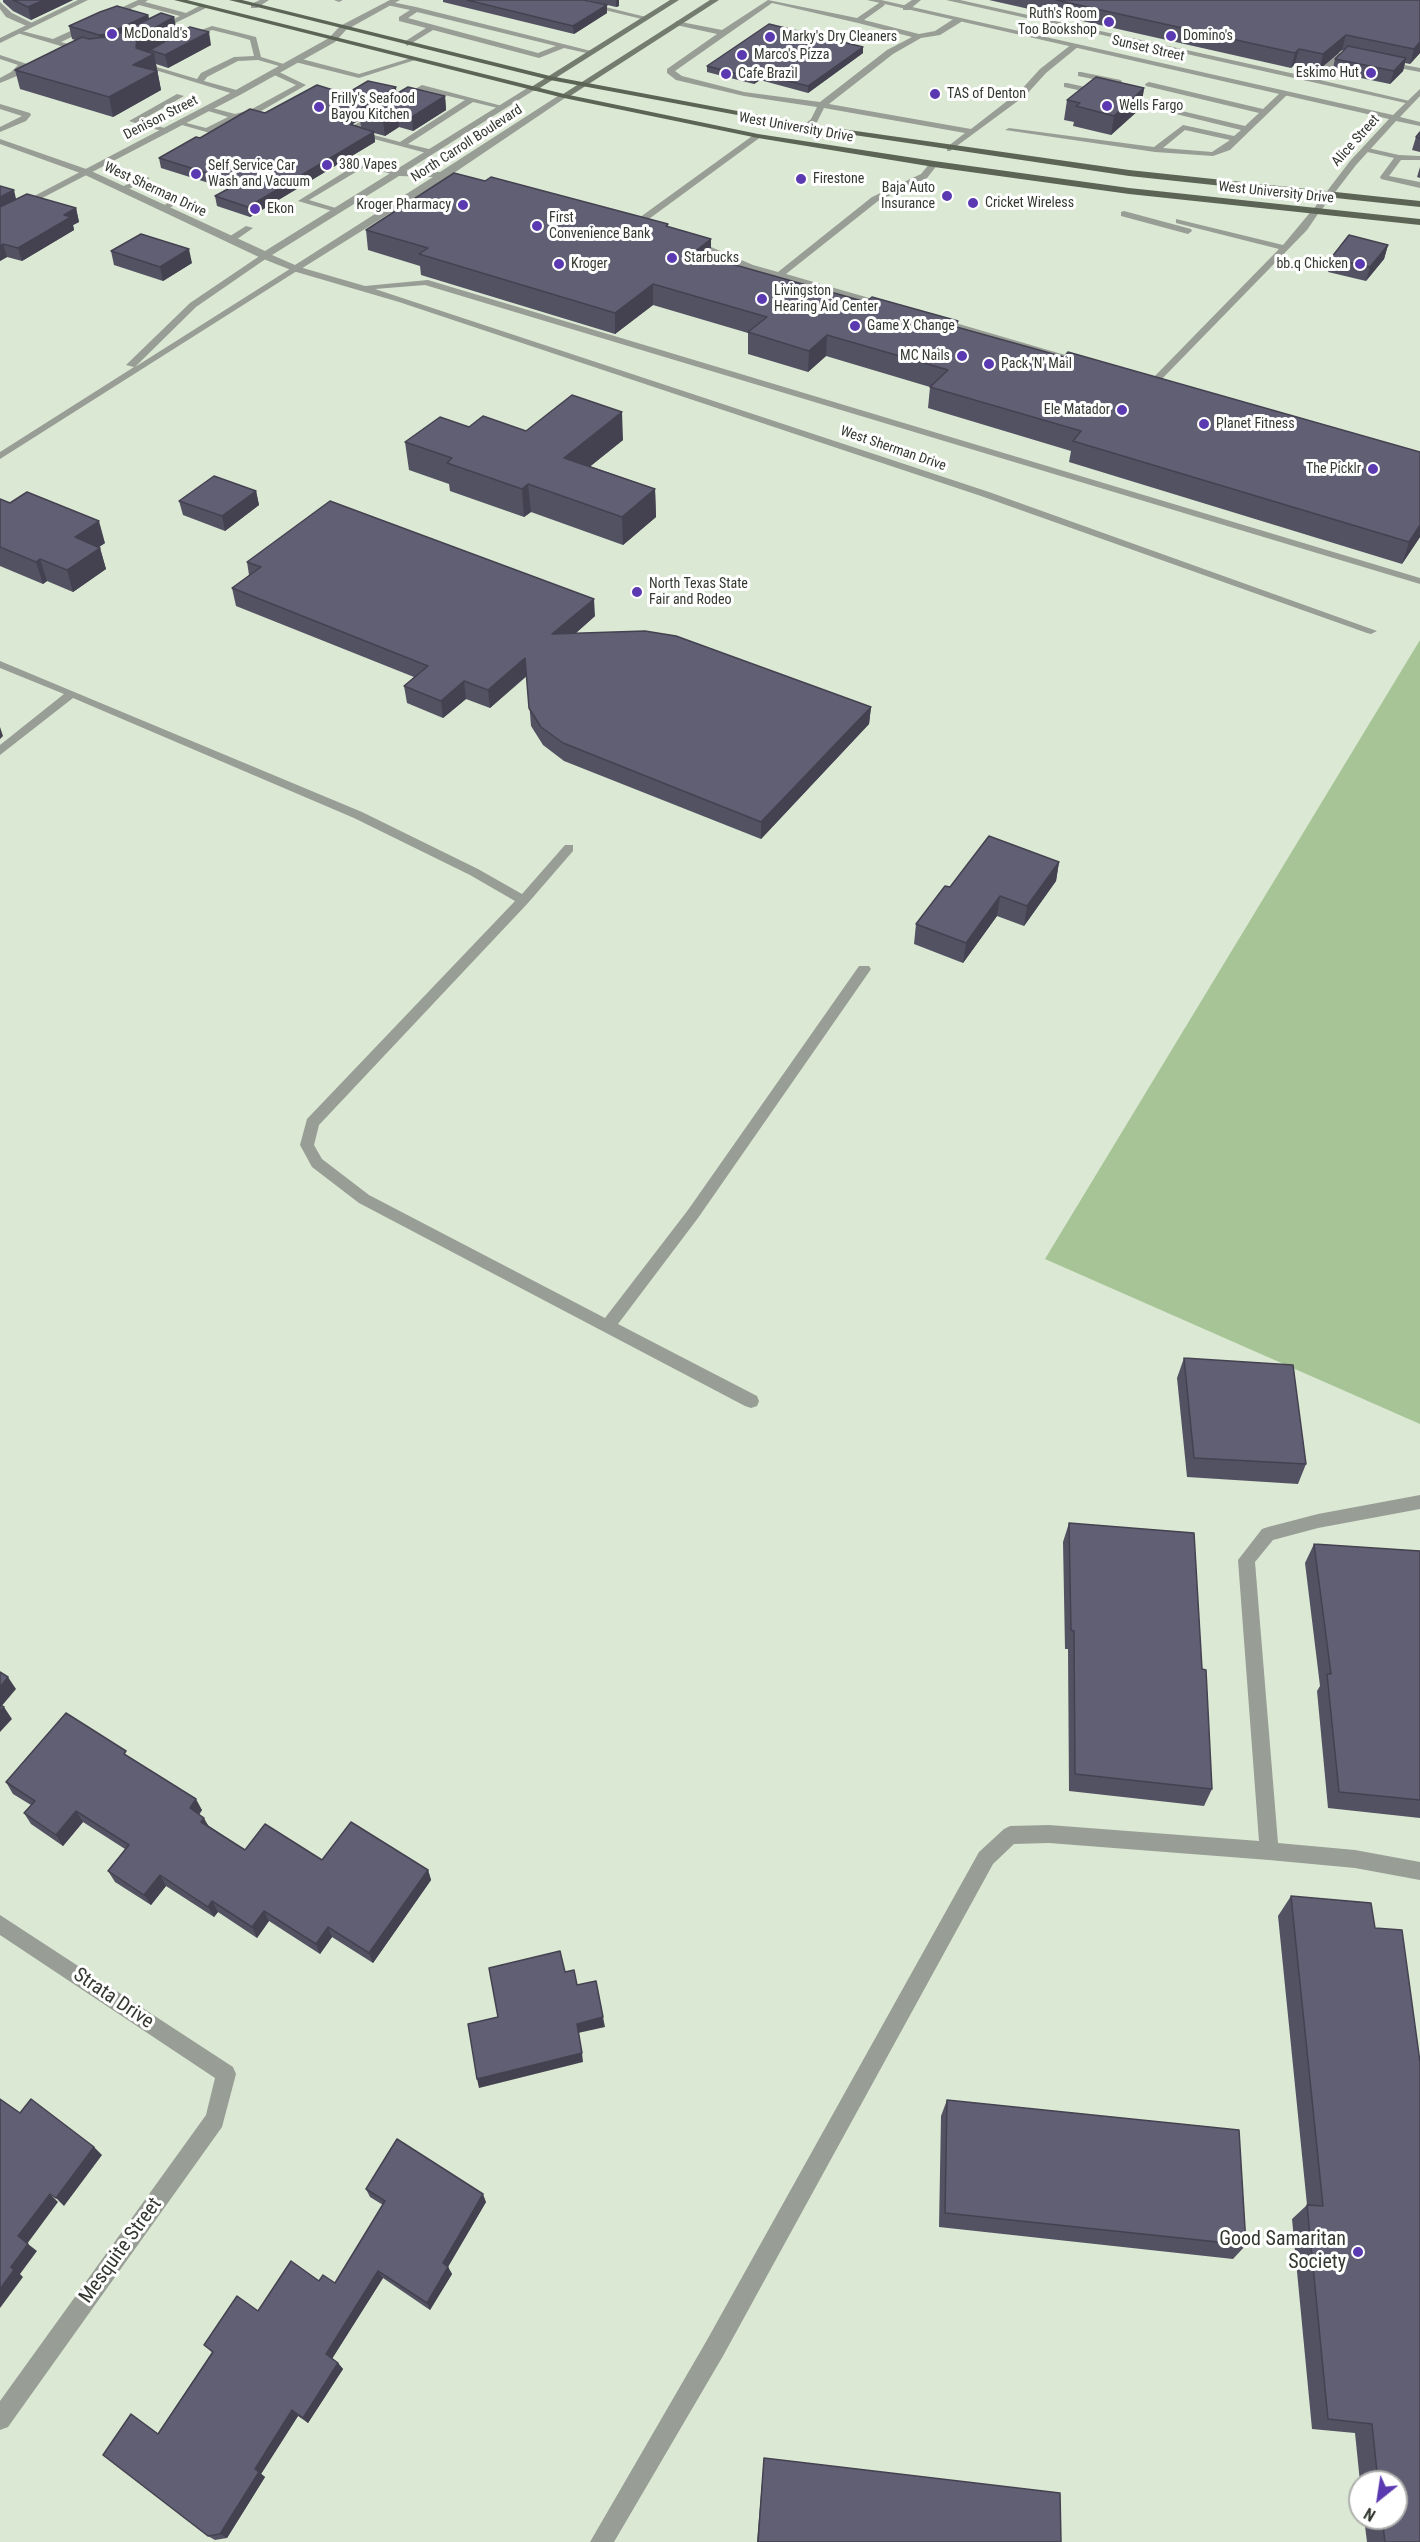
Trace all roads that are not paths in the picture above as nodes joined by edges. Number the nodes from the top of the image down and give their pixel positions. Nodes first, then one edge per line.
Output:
1 (84, 0) edge
2 (178, 0) edge
3 (233, 0) edge
4 (265, 0) edge
5 (428, 0) edge
6 (567, 0) edge
7 (675, 0) edge
8 (715, 0) edge
9 (871, 0) edge
10 (917, 0) edge
11 (950, 0) edge
12 (141, 1) edge
13 (393, 2) edge
14 (882, 3) junction
15 (0, 4) edge
16 (254, 6) junction
17 (204, 7) junction
18 (906, 8) junction
19 (414, 9) junction
20 (186, 15) junction
21 (646, 18) junction
22 (958, 20) junction
23 (858, 21) junction
24 (679, 23) junction
25 (32, 25) junction
26 (1061, 25) junction
27 (343, 28) junction
28 (431, 28) junction
29 (155, 31) edge
30 (18, 32) junction
31 (723, 33) junction
32 (919, 36) junction
33 (1042, 39) junction
34 (332, 40) junction
35 (0, 41) edge
36 (54, 42) junction
37 (176, 42) edge
38 (407, 44) junction
39 (562, 46) junction
40 (1075, 46) junction
41 (518, 51) junction
42 (591, 52) junction
43 (1184, 52) junction
44 (156, 53) edge
45 (93, 54) edge
46 (1358, 56) edge
47 (0, 57) edge
48 (258, 58) junction
49 (297, 60) junction
50 (411, 60) junction
51 (1379, 61) edge
52 (495, 65) junction
53 (286, 66) junction
54 (1167, 67) junction
55 (1420, 70) edge
56 (275, 72) junction
57 (550, 78) junction
58 (1075, 79) junction
59 (0, 81) edge
60 (1315, 81) junction
61 (199, 82) junction
62 (582, 84) junction
63 (1111, 88) junction
64 (532, 89) junction
65 (1420, 91) edge
66 (237, 93) junction
67 (1284, 94) junction
68 (180, 96) dead end
69 (564, 96) junction
70 (471, 100) junction
71 (1410, 102) junction
72 (822, 105) junction
73 (0, 106) edge
74 (502, 107) junction
75 (208, 108) junction
76 (234, 117) junction
77 (1395, 118) junction
78 (179, 123) junction
79 (1253, 123) junction
80 (1420, 124) edge
81 (807, 126) junction
82 (0, 130) edge
83 (1009, 130) dead end
84 (165, 131) junction
85 (972, 132) junction
86 (758, 136) junction
87 (1235, 139) junction
88 (0, 141) edge
89 (401, 145) junction
90 (950, 148) junction
91 (1366, 149) junction
92 (1155, 150) junction
93 (430, 152) junction
94 (1399, 157) junction
95 (1420, 158) edge
96 (934, 164) junction
97 (86, 172) junction
98 (397, 173) junction
99 (445, 175) junction
100 (146, 178) dead end
101 (458, 178) edge
102 (1420, 185) edge
103 (122, 189) junction
104 (1329, 195) junction
105 (185, 196) dead end
106 (1420, 204) edge
107 (163, 208) junction
108 (336, 211) junction
109 (1316, 211) junction
110 (1124, 214) dead end
111 (0, 217) edge
112 (1179, 220) dead end
113 (1420, 222) edge
114 (634, 225) edge
115 (249, 228) dead end
116 (683, 238) edge
117 (1220, 239) dead end
118 (230, 240) junction
119 (1285, 248) junction
120 (264, 256) junction
121 (296, 269) junction
122 (780, 275) junction
123 (360, 288) junction
124 (901, 310) edge
125 (924, 316) edge
126 (1094, 365) edge
127 (1165, 385) edge
128 (110, 386) junction
129 (2, 452) edge
130 (1420, 581) edge
131 (1371, 631) dead end
132 (0, 664) edge
133 (72, 693) junction
134 (0, 751) edge
135 (569, 848) dead end
136 (523, 900) junction
137 (864, 969) dead end
138 (608, 1326) junction
139 (751, 1401) dead end
140 (1420, 1502) edge
141 (1269, 1851) junction
142 (1420, 1871) edge
143 (0, 1924) edge
144 (226, 2074) joint
145 (0, 2419) edge
146 (601, 2542) edge

1 - 25 street
2 - 17 main road, West University Drive
3 - 16 main road, West University Drive
4 - 16 street
5 - 19 street
6 - 21 street
7 - 21 main road, North Carroll Boulevard
8 - 24 main road, North Carroll Boulevard
9 - 14 street, Sunset Street
10 - 18 street
11 - 26 street
12 - 20 street
12 - 36 street
13 - 19 street
13 - 27 street, Denison Street
14 - 18 street, Sunset Street
14 - 23 street
15 - 25 street
16 - 27 main road, West University Drive
17 - 20 street
17 - 34 main road, West University Drive
18 - 22 street, Sunset Street
19 - 28 street
19 - 39 street
20 - 29 street
21 - 42 main road, North Carroll Boulevard
22 - 32 street
22 - 33 street, Sunset Street
23 - 31 street
23 - 32 street
24 - 31 street
24 - 62 main road, North Carroll Boulevard
25 - 30 street
26 - 33 street
26 - 43 street
27 - 34 street, Denison Street
27 - 38 main road, West University Drive
28 - 38 street
28 - 41 street
30 - 35 street
30 - 36 street
31 - 72 street
32 - 72 street
33 - 40 street, Sunset Street
34 - 49 street, Denison Street
34 - 50 main road, West University Drive
36 - 45 street
37 - 48 street
38 - 52 main road, West University Drive
39 - 41 street
39 - 42 street
40 - 54 street, Sunset Street
40 - 85 street
41 - 52 street
42 - 57 main road, North Carroll Boulevard
43 - 54 street
43 - 60 street
44 - 61 street
46 - 60 street
47 - 59 street
48 - 53 street
48 - 61 street
49 - 50 street
49 - 53 street, Denison Street
50 - 64 main road, West University Drive
51 - 55 street
52 - 57 main road, West University Drive
53 - 56 street, Denison Street
54 - 67 street, Sunset Street
56 - 66 street, Denison Street
56 - 76 street
57 - 62 main road, West University Drive
57 - 64 main road, North Carroll Boulevard
58 - 63 street
58 - 63 street
58 - 63 street
60 - 71 street
61 - 66 street
62 - 69 main road, North Carroll Boulevard
62 - 81 main road, West University Drive
64 - 69 main road, West University Drive
64 - 74 street, North Carroll Boulevard
65 - 71 street, Alice Street
66 - 75 street, Denison Street
67 - 77 street, Sunset Street
67 - 79 street
68 - 84 street
69 - 86 main road, West University Drive
69 - 99 street, North Carroll Boulevard
70 - 74 street
70 - 89 street
70 - 89 street
71 - 77 street, Alice Street
72 - 81 street
72 - 85 street
73 - 82 street
74 - 93 street, North Carroll Boulevard
75 - 76 street
75 - 78 street, Denison Street
76 - 78 street
77 - 80 street, Sunset Street
77 - 91 street, Alice Street
78 - 84 street, Denison Street
79 - 79 street
79 - 87 street
81 - 90 main road, West University Drive
83 - 92 street
84 - 97 street, Denison Street
85 - 90 street
86 - 96 main road, West University Drive
86 - 114 street
87 - 92 street
87 - 92 street
88 - 97 street, West Sherman Drive
89 - 93 street
90 - 104 main road, West University Drive
91 - 94 street
91 - 104 street, Alice Street
93 - 98 street, North Carroll Boulevard
94 - 95 street
94 - 102 street
96 - 109 main road, West University Drive
96 - 122 street
97 - 103 street, West Sherman Drive
97 - 111 street, Denison Street
98 - 99 street
98 - 108 street, North Carroll Boulevard
98 - 108 street
99 - 101 street
99 - 121 street, North Carroll Boulevard
100 - 103 street
103 - 107 street, West Sherman Drive
104 - 106 main road, West University Drive
104 - 109 street, Alice Street
105 - 107 street
107 - 118 street, West Sherman Drive
108 - 120 street, North Carroll Boulevard
109 - 113 main road, West University Drive
109 - 119 street, Alice Street
110 - 117 street
112 - 119 street
115 - 118 street
116 - 122 street
118 - 120 street, West Sherman Drive
119 - 127 street, Alice Street
120 - 121 street, West Sherman Drive
120 - 128 street, North Carroll Boulevard
121 - 123 street, West Sherman Drive
121 - 128 street, North Carroll Boulevard
122 - 124 street
123 - 130 street
123 - 131 street, West Sherman Drive
125 - 126 street
128 - 129 street, North Carroll Boulevard
132 - 133 street
133 - 134 street
133 - 136 street
135 - 136 street
136 - 138 street
137 - 138 street
138 - 139 street
140 - 141 street
141 - 142 street
141 - 146 street
143 - 144 street, Strata Drive
144 - 145 street, Mesquite Street

